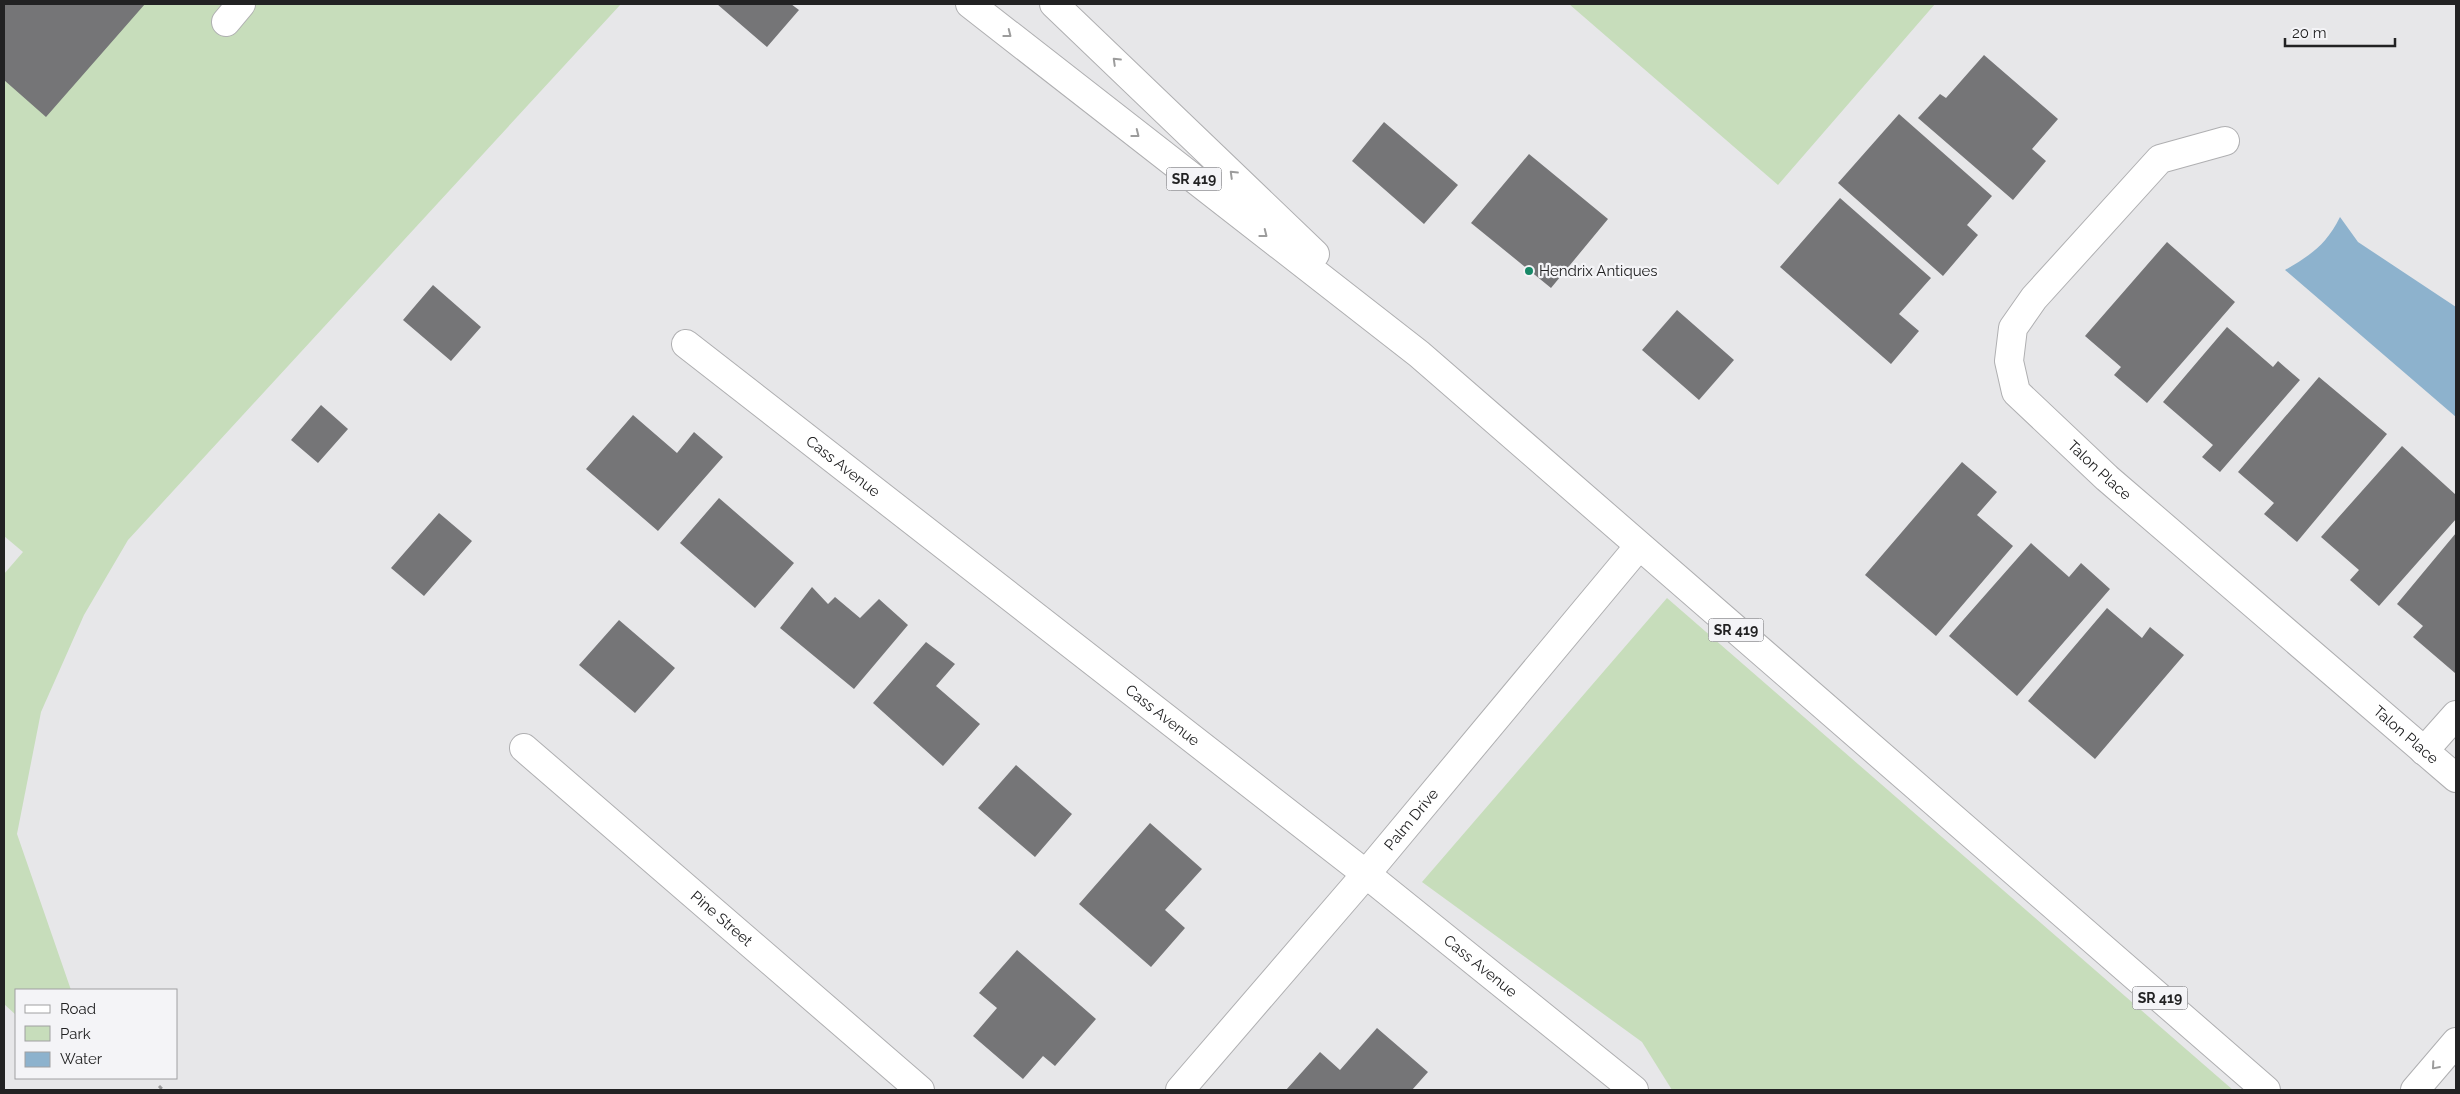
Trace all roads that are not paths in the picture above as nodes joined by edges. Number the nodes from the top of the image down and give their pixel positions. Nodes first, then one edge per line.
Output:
1 (970, 4) edge
2 (1054, 4) edge
3 (2225, 141) dead end
4 (686, 344) dead end
5 (1419, 354) junction
6 (1640, 546) junction
7 (2456, 715) edge
8 (524, 748) dead end
9 (2424, 751) junction
10 (2456, 778) edge
11 (1366, 874) junction
12 (2456, 1042) edge
13 (920, 1090) edge
14 (1180, 1090) edge
15 (1634, 1090) edge
16 (2266, 1090) edge
17 (2415, 1090) edge

1 -> 5 street, SR 419
5 -> 2 street, SR 419
3 - 9 street, Talon Place
4 - 11 street, Cass Avenue
5 - 6 street, SR 419
6 - 11 street, Palm Drive
6 - 16 street, SR 419
7 - 9 street
8 - 13 street, Pine Street
9 - 10 street, Talon Place
11 - 14 street, Palm Drive
11 - 15 street, Cass Avenue
12 -> 17 street

